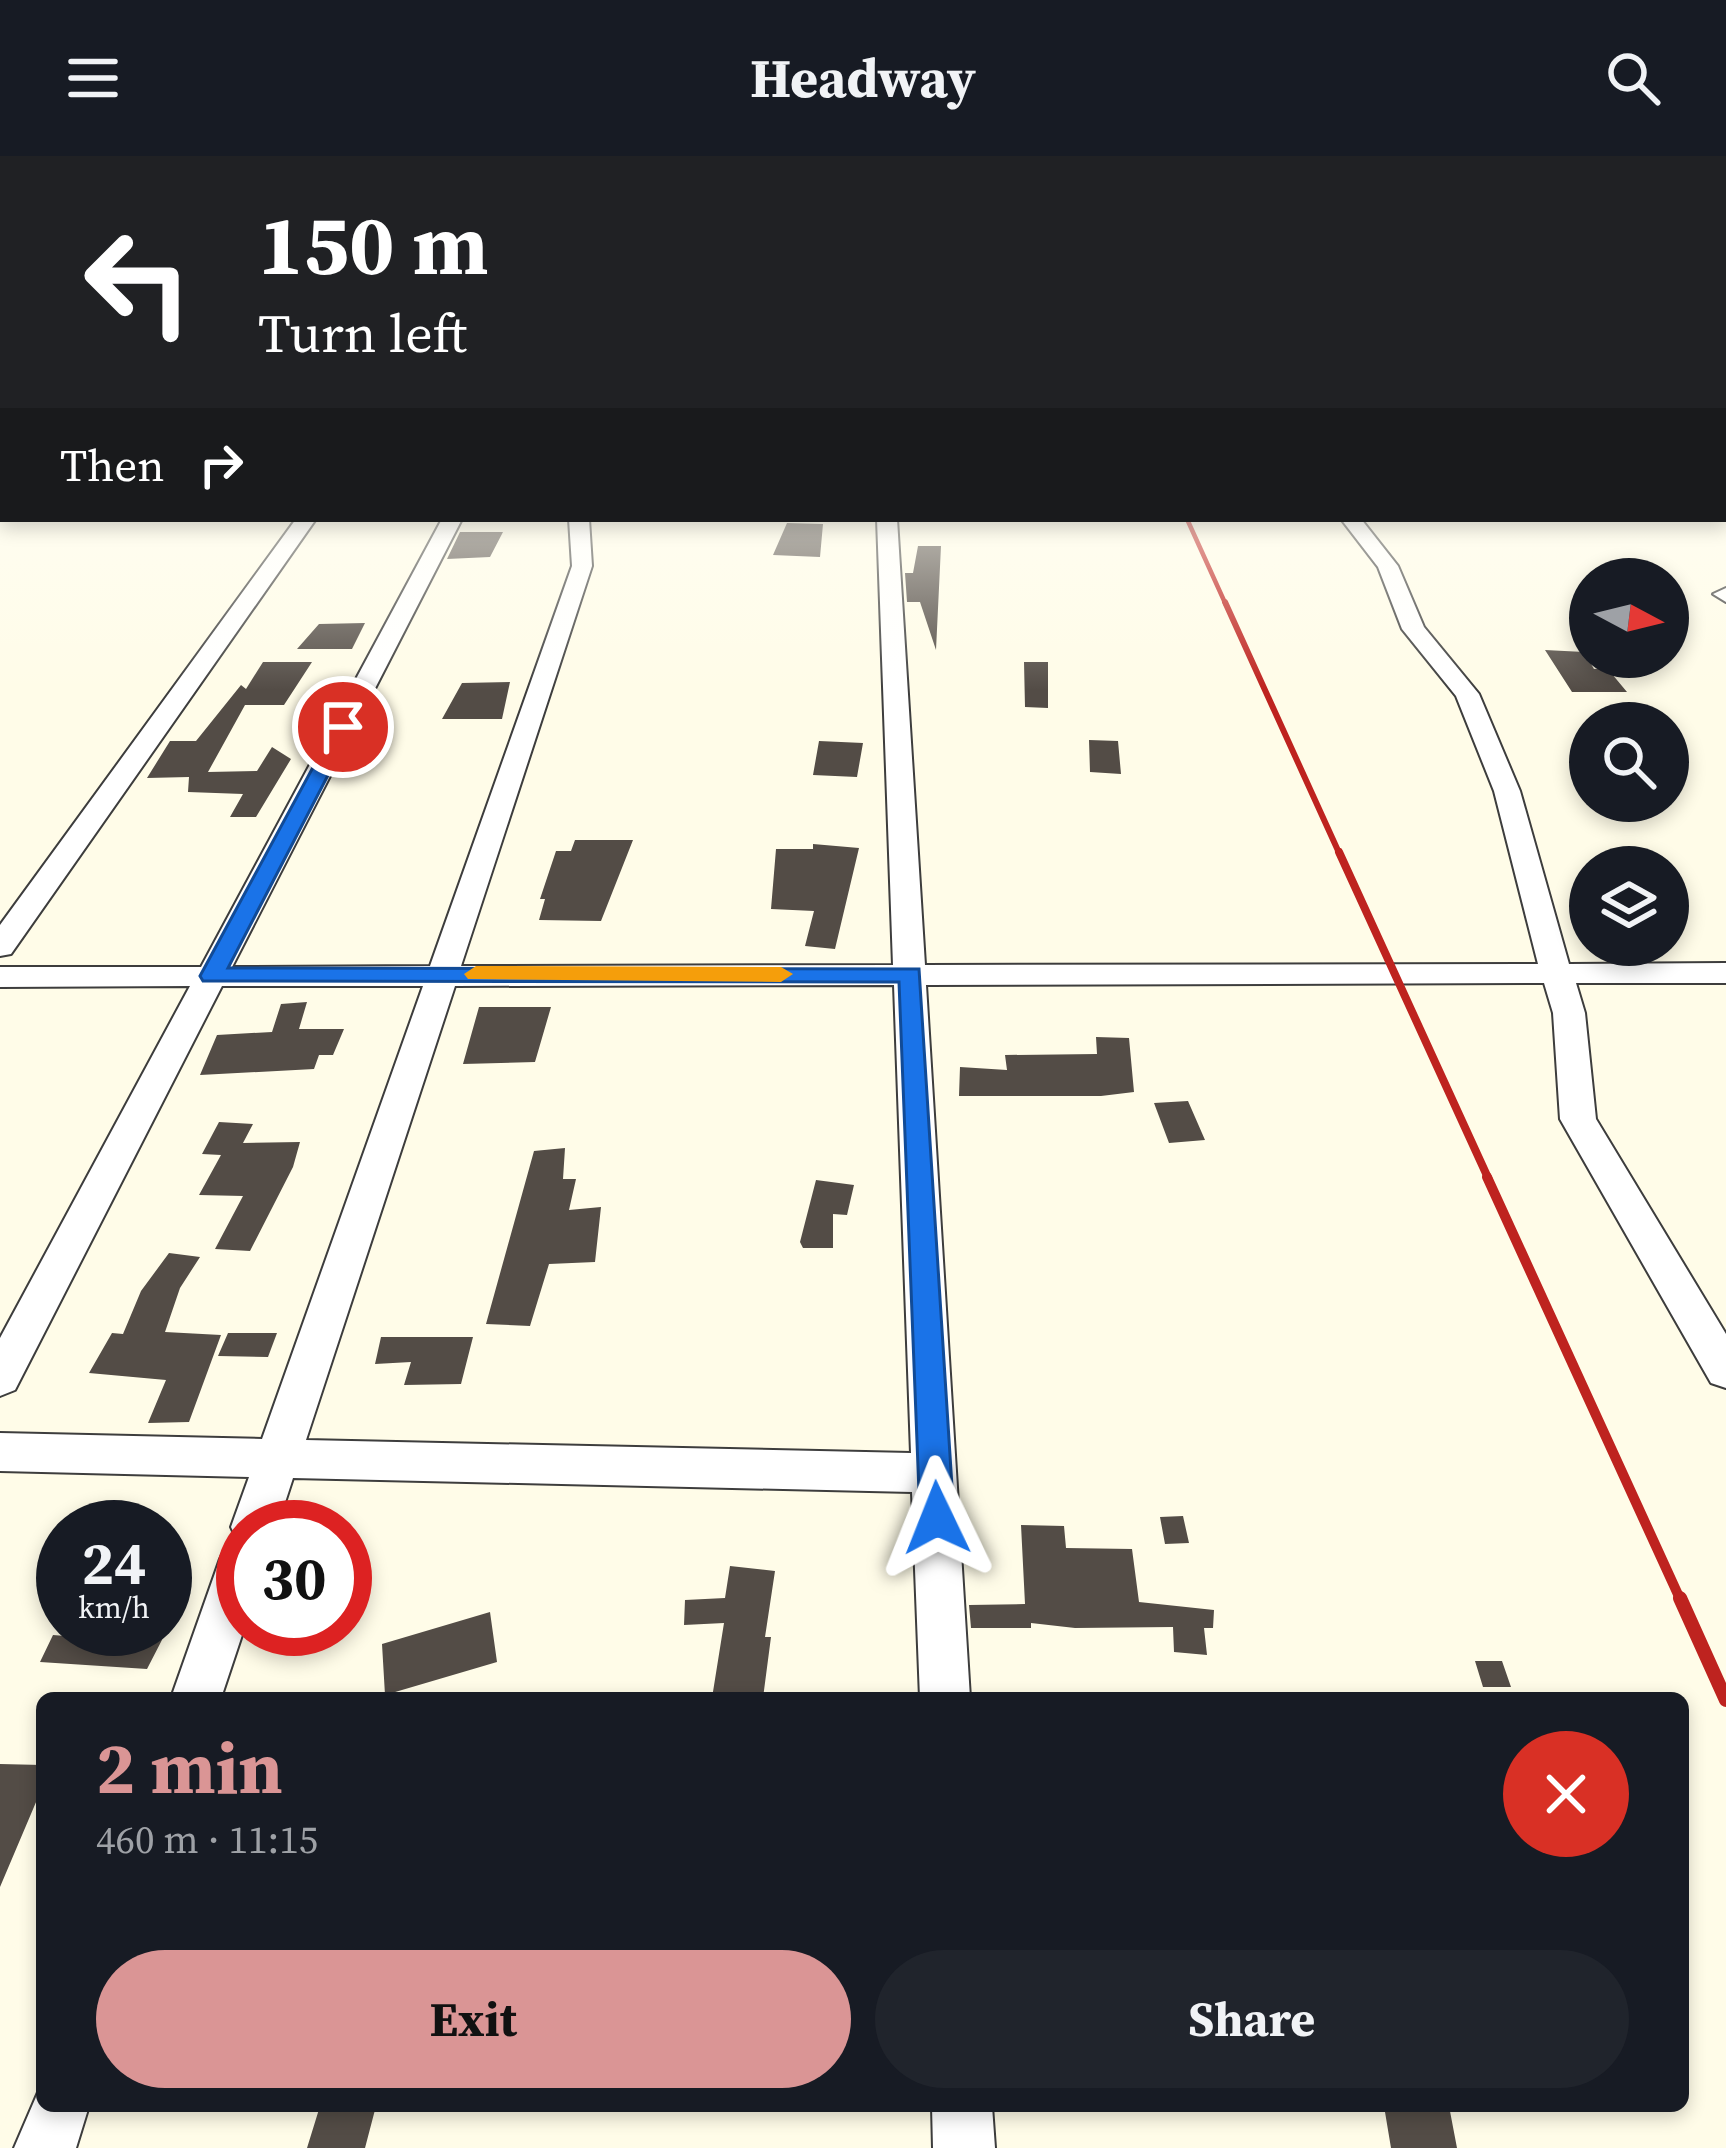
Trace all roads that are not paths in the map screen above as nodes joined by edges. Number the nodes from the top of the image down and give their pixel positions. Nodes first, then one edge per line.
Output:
1 (304, 522) edge
2 (450, 522) edge
3 (579, 522) edge
4 (887, 522) edge
5 (1354, 522) edge
6 (0, 946) edge
7 (1726, 973) edge
8 (440, 974) junction
9 (911, 974) junction
10 (1558, 974) junction
11 (212, 976) junction
12 (0, 977) edge
13 (1726, 1371) edge
14 (0, 1378) edge
15 (0, 1452) edge
16 (277, 1459) junction
17 (935, 1473) junction
18 (263, 1500) edge
19 (216, 1639) edge
20 (198, 1692) edge
21 (945, 1692) edge
22 (57, 2112) edge
23 (962, 2112) edge
24 (45, 2148) edge
25 (964, 2148) edge

1 - 6 street
2 - 11 street
3 - 8 street
4 - 9 street
5 - 10 street
7 - 10 street
8 - 9 street
8 - 11 street
8 - 16 street
9 - 10 street
9 - 17 street
10 - 13 street
11 - 12 street
11 - 14 street
15 - 16 street
16 - 17 street
16 - 18 street
17 - 21 street
19 - 20 street
22 - 24 street
23 - 25 street

